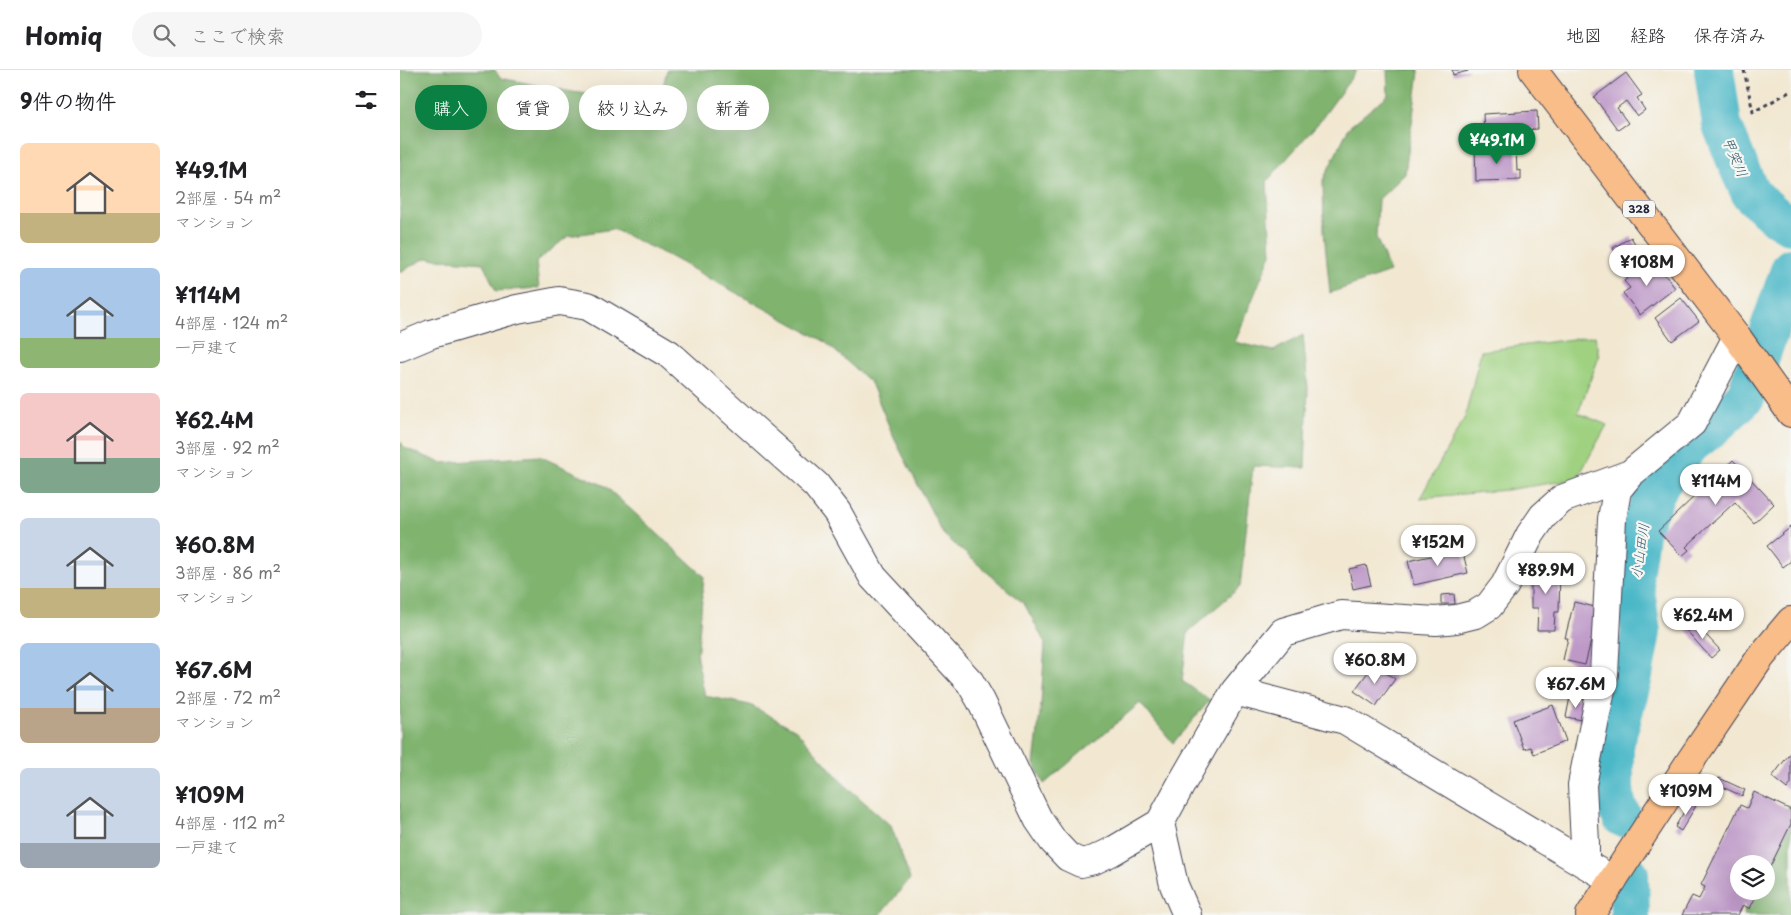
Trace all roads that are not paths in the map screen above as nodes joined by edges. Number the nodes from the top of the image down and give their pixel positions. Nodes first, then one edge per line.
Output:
1 (1534, 70) edge
2 (1741, 342) junction
3 (400, 347) edge
4 (1791, 413) edge
5 (1630, 474) junction
6 (1791, 621) edge
7 (1235, 691) junction
8 (1160, 823) junction
9 (1584, 864) junction
10 (1613, 880) junction
11 (1187, 915) edge
12 (1590, 915) edge

1 - 2 highway, 328
2 - 4 highway, 328
2 - 5 street
3 - 8 street
5 - 7 street
5 - 9 street
6 - 10 highway
7 - 8 street
7 - 9 street
8 - 11 street
9 - 10 street
10 - 12 highway

